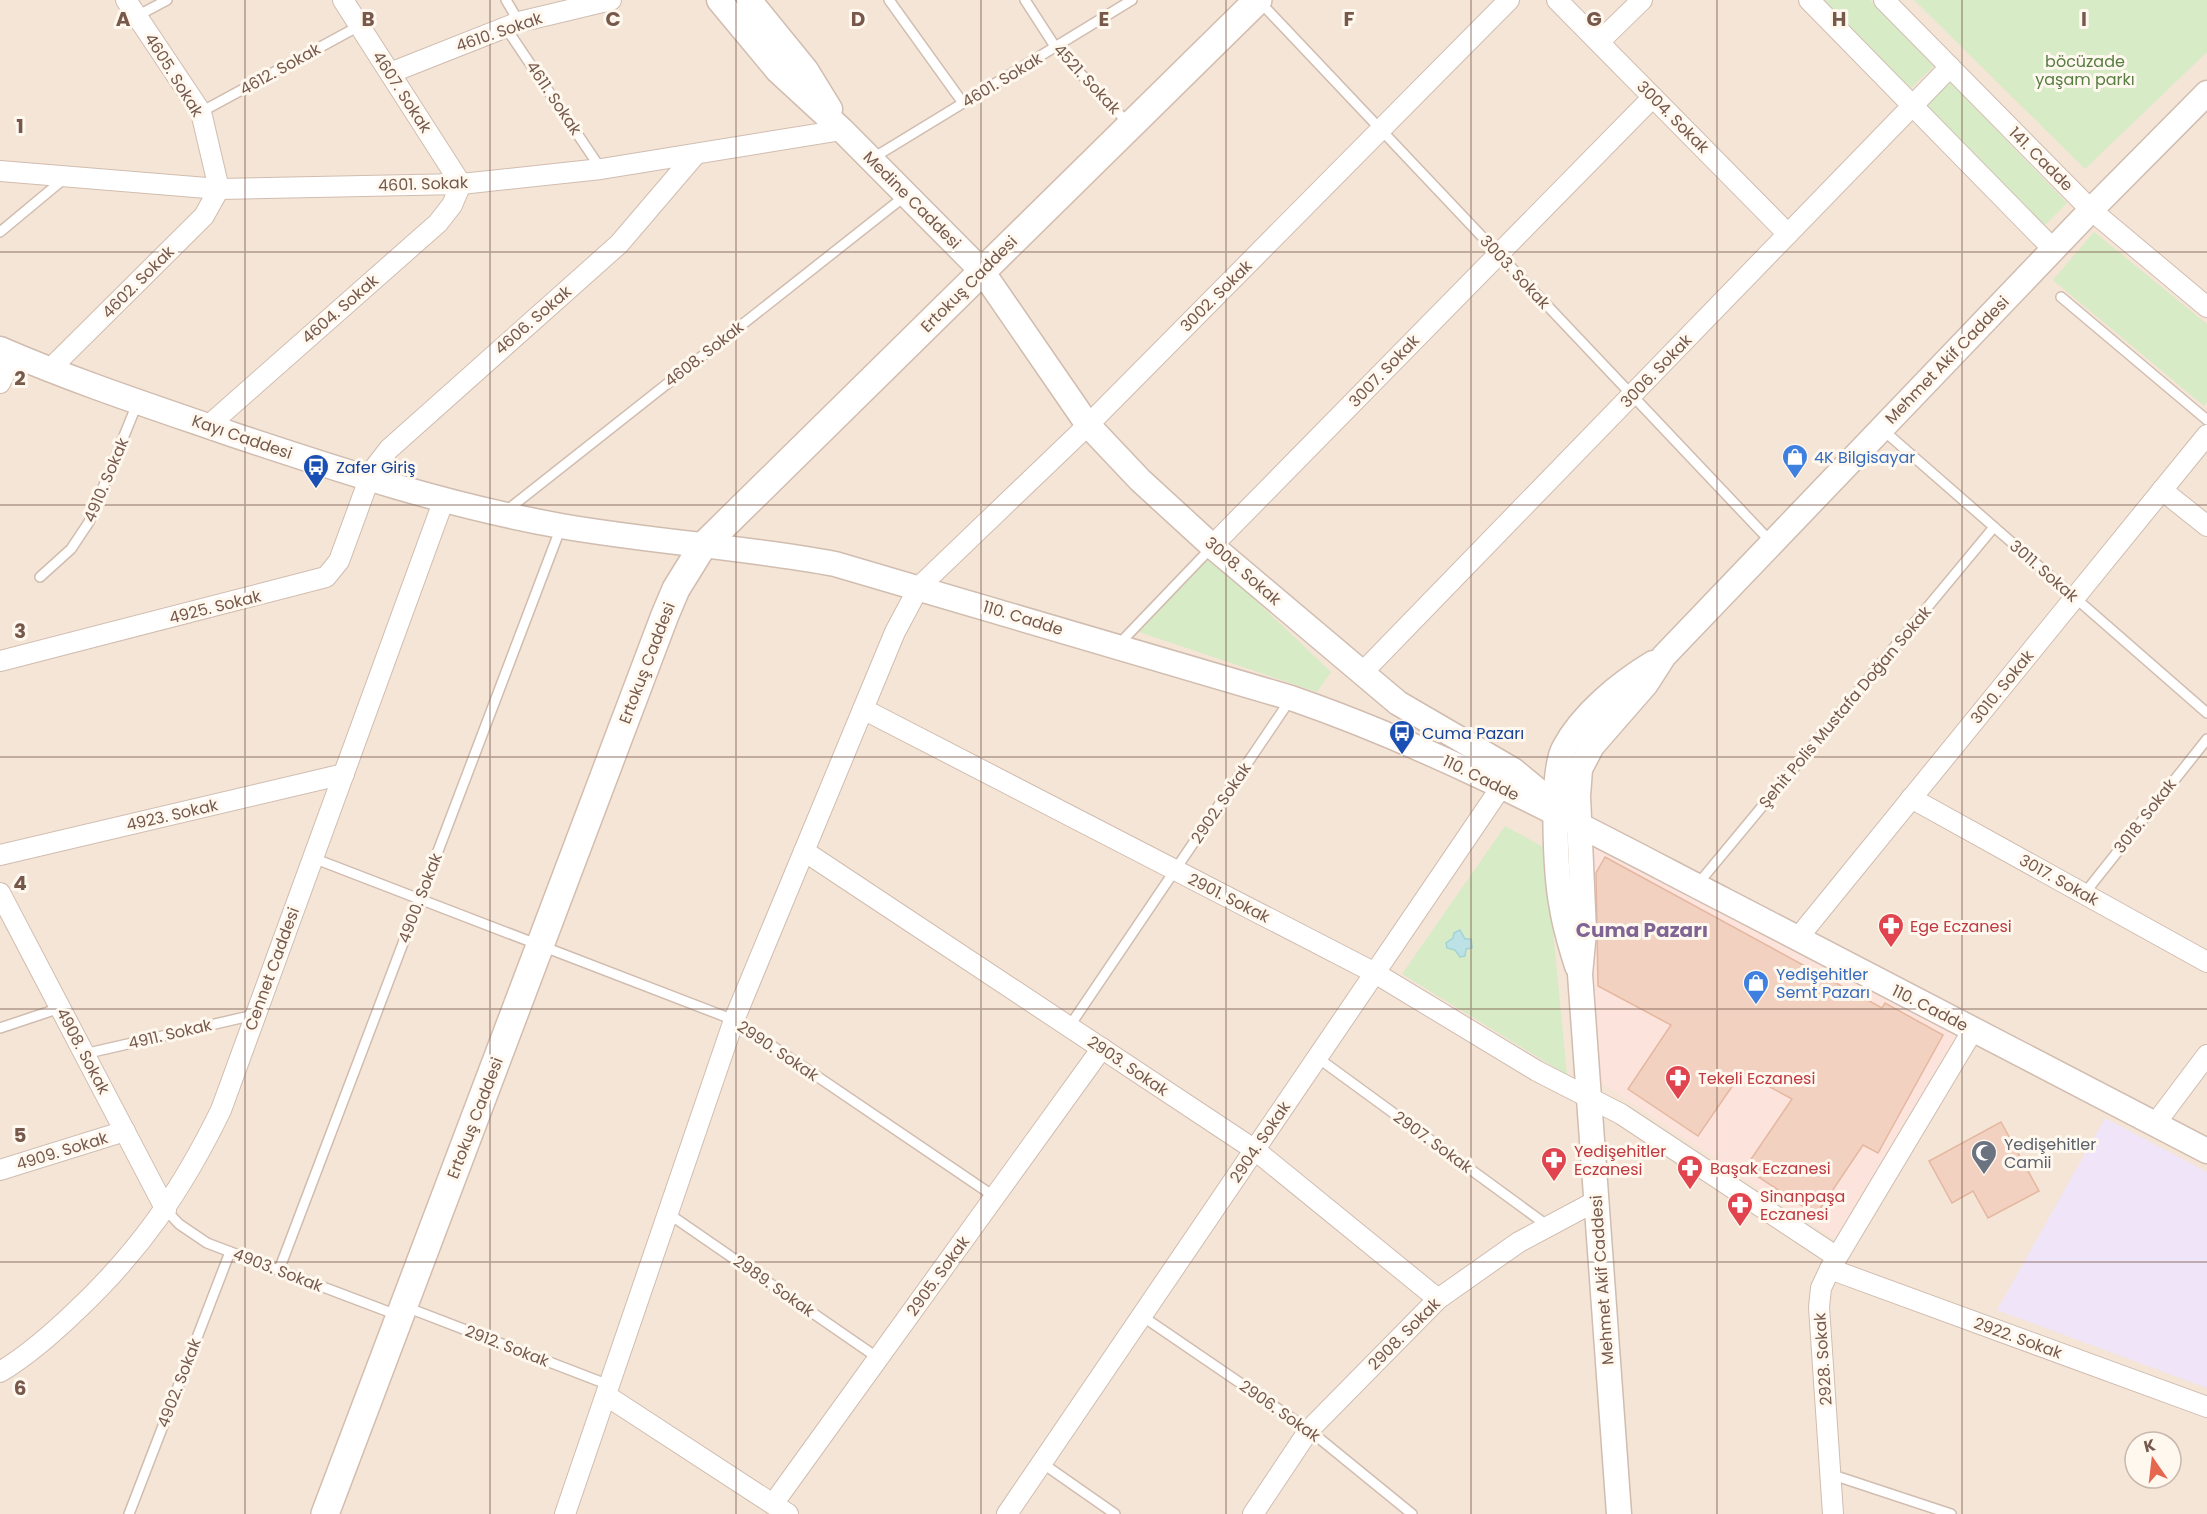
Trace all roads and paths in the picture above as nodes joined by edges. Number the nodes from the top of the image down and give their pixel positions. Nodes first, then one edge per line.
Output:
1 (166, 0) edge
2 (343, 0) edge
3 (506, 0) edge
4 (611, 0) edge
5 (719, 0) edge
6 (749, 0) edge
7 (889, 0) edge
8 (1025, 0) edge
9 (1132, 0) edge
10 (1509, 0) edge
11 (1557, 0) edge
12 (1642, 0) edge
13 (1809, 0) edge
14 (1884, 0) edge
15 (1251, 5) edge
16 (132, 8) edge
17 (513, 25) junction
18 (359, 26) junction
19 (1599, 42) junction
20 (1056, 48) junction
21 (1950, 67) junction
22 (390, 73) junction
23 (2207, 93) edge
24 (1653, 97) junction
25 (963, 104) junction
26 (1912, 106) junction
27 (201, 112) junction
28 (1130, 126) junction
29 (842, 129) junction
30 (1381, 129) junction
31 (695, 155) junction
32 (871, 159) junction
33 (601, 169) junction
34 (0, 171) edge
35 (68, 176) junction
36 (462, 184) junction
37 (219, 189) junction
38 (906, 194) junction
39 (2091, 210) junction
40 (0, 232) edge
41 (1788, 234) junction
42 (2053, 249) junction
43 (1499, 254) junction
44 (982, 271) junction
45 (2061, 297) dead end
46 (2207, 307) edge
47 (7, 352) edge
48 (49, 370) junction
49 (0, 383) edge
50 (1632, 395) junction
51 (138, 401) junction
52 (2207, 420) edge
53 (1088, 425) junction
54 (208, 426) junction
55 (1882, 429) junction
56 (2207, 435) edge
57 (368, 480) junction
58 (2162, 490) junction
59 (443, 502) junction
60 (501, 514) junction
61 (561, 526) junction
62 (2207, 526) edge
63 (1994, 527) junction
64 (1772, 543) junction
65 (1212, 546) junction
66 (702, 547) junction
67 (40, 577) dead end
68 (918, 587) junction
69 (2074, 597) junction
70 (1116, 646) junction
71 (1664, 656) junction
72 (0, 661) edge
73 (1361, 674) junction
74 (1291, 698) junction
75 (863, 709) junction
76 (2207, 713) edge
77 (1574, 734) junction
78 (2207, 739) edge
79 (344, 774) junction
80 (1507, 779) junction
81 (1911, 798) junction
82 (1556, 815) junction
83 (1580, 826) junction
84 (804, 851) junction
85 (0, 855) edge
86 (313, 858) junction
87 (1175, 870) junction
88 (1696, 886) junction
89 (0, 893) edge
90 (2084, 894) junction
91 (419, 900) junction
92 (1797, 939) junction
93 (539, 946) junction
94 (2207, 962) edge
95 (1375, 973) junction
96 (1580, 974) junction
97 (60, 1008) junction
98 (255, 1015) junction
99 (734, 1020) junction
100 (1069, 1027) junction
101 (0, 1028) edge
102 (1973, 1030) junction
103 (1102, 1048) junction
104 (84, 1054) junction
105 (2207, 1055) edge
106 (1318, 1058) junction
107 (1589, 1097) junction
108 (2155, 1124) junction
109 (125, 1131) junction
110 (1255, 1150) junction
111 (2207, 1151) edge
112 (0, 1170) edge
113 (995, 1197) junction
114 (1596, 1201) junction
115 (166, 1210) junction
116 (669, 1214) junction
117 (1549, 1226) junction
118 (230, 1252) junction
119 (1833, 1263) junction
120 (279, 1270) junction
121 (1438, 1299) junction
122 (402, 1311) junction
123 (1142, 1316) junction
124 (878, 1358) junction
125 (0, 1372) edge
126 (609, 1391) junction
127 (2207, 1407) edge
128 (1309, 1430) junction
129 (1042, 1463) junction
130 (1830, 1474) junction
131 (781, 1509) edge
132 (129, 1514) edge
133 (325, 1514) edge
134 (566, 1514) edge
135 (1007, 1514) edge
136 (1115, 1514) edge
137 (1253, 1514) edge
138 (1412, 1514) edge
139 (1619, 1514) edge
140 (1833, 1514) edge
141 (1951, 1514) edge

1 - 16 lane
2 - 18 street, 4607. Sokak
3 - 17 lane, 4611. Sokak
4 - 17 street, 4610. Sokak
5 - 29 street, Medine Caddesi
6 - 29 street, Medine Caddesi
7 - 25 lane
8 - 20 lane, 4521. Sokak
9 - 20 lane, 4601. Sokak
10 - 30 street, 3002. Sokak
11 - 19 street, 3004. Sokak
12 - 19 street
13 - 26 street
14 - 21 street, 141. Cadde
15 - 28 main road, Ertokuş Caddesi
15 - 30 lane, 3003. Sokak
16 - 27 street, 4605. Sokak
17 - 22 street, 4610. Sokak
17 - 33 lane, 4611. Sokak
18 - 22 street, 4607. Sokak
18 - 27 lane, 4612. Sokak
19 - 24 street, 3004. Sokak
20 - 25 lane, 4601. Sokak
20 - 28 lane, 4521. Sokak
21 - 26 street, 3006. Sokak
21 - 39 street, 141. Cadde
22 - 36 street, 4607. Sokak
23 - 39 street, Mehmet Akif Caddesi
24 - 41 street, 3004. Sokak
24 - 43 street, 3007. Sokak
25 - 32 lane, 4601. Sokak
26 - 41 street, 3006. Sokak
26 - 42 street
27 - 37 street, 4605. Sokak
28 - 44 main road, Ertokuş Caddesi
29 - 31 street, 4601. Sokak
29 - 32 street, Medine Caddesi
30 - 43 lane, 3003. Sokak
30 - 53 street, 3002. Sokak
31 - 33 street, 4601. Sokak
31 - 57 street, 4606. Sokak
32 - 38 street, Medine Caddesi
33 - 36 street, 4601. Sokak
34 - 35 street, 4601. Sokak
35 - 37 street, 4601. Sokak
35 - 40 lane
36 - 37 street, 4601. Sokak
36 - 54 street, 4604. Sokak
37 - 48 street, 4602. Sokak
38 - 44 street, Medine Caddesi
38 - 60 lane, 4608. Sokak
39 - 42 street, Mehmet Akif Caddesi
39 - 46 street, 141. Cadde
41 - 50 street, 3006. Sokak
42 - 55 street, Mehmet Akif Caddesi
43 - 50 lane, 3003. Sokak
43 - 65 street, 3007. Sokak
44 - 53 street, 3008. Sokak
44 - 66 main road, Ertokuş Caddesi
45 - 52 lane
47 - 48 street, Kayı Caddesi
47 - 49 street
48 - 51 street, Kayı Caddesi
50 - 64 lane, 3003. Sokak
50 - 73 street, 3006. Sokak
51 - 54 street, Kayı Caddesi
51 - 67 lane, 4910. Sokak
53 - 65 street, 3008. Sokak
53 - 68 street, 3002. Sokak
54 - 57 street, Kayı Caddesi
55 - 63 lane, 3011. Sokak
55 - 64 street, Mehmet Akif Caddesi
56 - 58 street, 3010. Sokak
57 - 59 street, Kayı Caddesi
57 - 72 street, 4925. Sokak
58 - 62 street
58 - 69 street, 3010. Sokak
59 - 60 street, Kayı Caddesi
59 - 79 street, Cennet Caddesi
60 - 61 street, Kayı Caddesi
61 - 66 street, Kayı Caddesi
61 - 91 lane, 4900. Sokak
63 - 69 lane, 3011. Sokak
63 - 88 lane, Şehit Polis Mustafa Doğan Sokak
64 - 71 street, Mehmet Akif Caddesi
65 - 70 lane, 3007. Sokak
65 - 73 street, 3008. Sokak
66 - 68 street, 110. Cadde
66 - 93 main road, Ertokuş Caddesi
68 - 70 street, 110. Cadde
68 - 75 street, 3002. Sokak
69 - 76 lane, 3011. Sokak
69 - 81 street, 3010. Sokak
70 - 74 street, 110. Cadde
71 - 77 street, Mehmet Akif Caddesi
71 - 83 street, Mehmet Akif Caddesi
73 - 80 street, 3008. Sokak
74 - 80 street, 110. Cadde
74 - 87 lane, 2902. Sokak
75 - 84 street, 3002. Sokak
75 - 87 street, 2901. Sokak
77 - 80 street
77 - 82 street, Mehmet Akif Caddesi
78 - 90 lane, 3018. Sokak
79 - 85 street, 4923. Sokak
79 - 86 street, Cennet Caddesi
80 - 82 street, 110. Cadde
80 - 95 street, 2904. Sokak
81 - 90 street, 3017. Sokak
81 - 92 street, 3010. Sokak
82 - 83 street, 110. Cadde
82 - 96 street, Mehmet Akif Caddesi
83 - 88 street, 110. Cadde
83 - 96 street, Mehmet Akif Caddesi
84 - 99 street, 3002. Sokak
84 - 100 street, 2903. Sokak
86 - 91 lane, 2990. Sokak
86 - 98 street, Cennet Caddesi
87 - 95 street, 2901. Sokak
87 - 100 lane, 2902. Sokak
88 - 92 street, 110. Cadde
89 - 97 street, 4908. Sokak
90 - 94 street, 3017. Sokak
91 - 93 lane, 2990. Sokak
91 - 120 lane, 4900. Sokak
92 - 102 street, 110. Cadde
93 - 99 lane, 2990. Sokak
93 - 122 main road, Ertokuş Caddesi
95 - 106 street, 2904. Sokak
95 - 107 street, 2901. Sokak
96 - 107 street, Mehmet Akif Caddesi
97 - 101 lane
97 - 104 street, 4908. Sokak
98 - 104 lane, 4911. Sokak
98 - 115 street, Cennet Caddesi
99 - 113 lane, 2990. Sokak
99 - 116 street, 3002. Sokak
100 - 103 street, 2903. Sokak
102 - 108 street, 110. Cadde
102 - 119 street, 2928. Sokak
103 - 110 street, 2903. Sokak
103 - 113 street, 2905. Sokak
104 - 109 street, 4908. Sokak
105 - 108 street
106 - 110 street, 2904. Sokak
106 - 117 lane, 2907. Sokak
107 - 114 street, Mehmet Akif Caddesi
107 - 119 street, 2922. Sokak
108 - 111 street, 110. Cadde
109 - 112 street, 4909. Sokak
109 - 115 street, 4908. Sokak
110 - 121 street, 2903. Sokak
110 - 123 street, 2904. Sokak
113 - 124 street, 2905. Sokak
114 - 117 street, 2908. Sokak
114 - 139 street, Mehmet Akif Caddesi
115 - 118 lane, 4903. Sokak
115 - 125 street, Cennet Caddesi
116 - 124 lane, 2989. Sokak
116 - 126 street, 3002. Sokak
117 - 121 street, 2908. Sokak
118 - 120 lane, 4903. Sokak
118 - 132 lane, 4902. Sokak
119 - 127 street, 2922. Sokak
119 - 130 street, 2928. Sokak
120 - 122 lane, 4903. Sokak
121 - 128 street, 2908. Sokak
122 - 126 lane, 2912. Sokak
122 - 133 main road, Ertokuş Caddesi
123 - 128 lane, 2906. Sokak
123 - 129 street, 2904. Sokak
124 - 131 street, 2905. Sokak
126 - 131 street, 2912. Sokak
126 - 134 street, 3002. Sokak
128 - 137 street, 2908. Sokak
128 - 138 lane, 2906. Sokak
129 - 135 street, 2904. Sokak
129 - 136 lane
130 - 140 street, 2928. Sokak
130 - 141 lane

